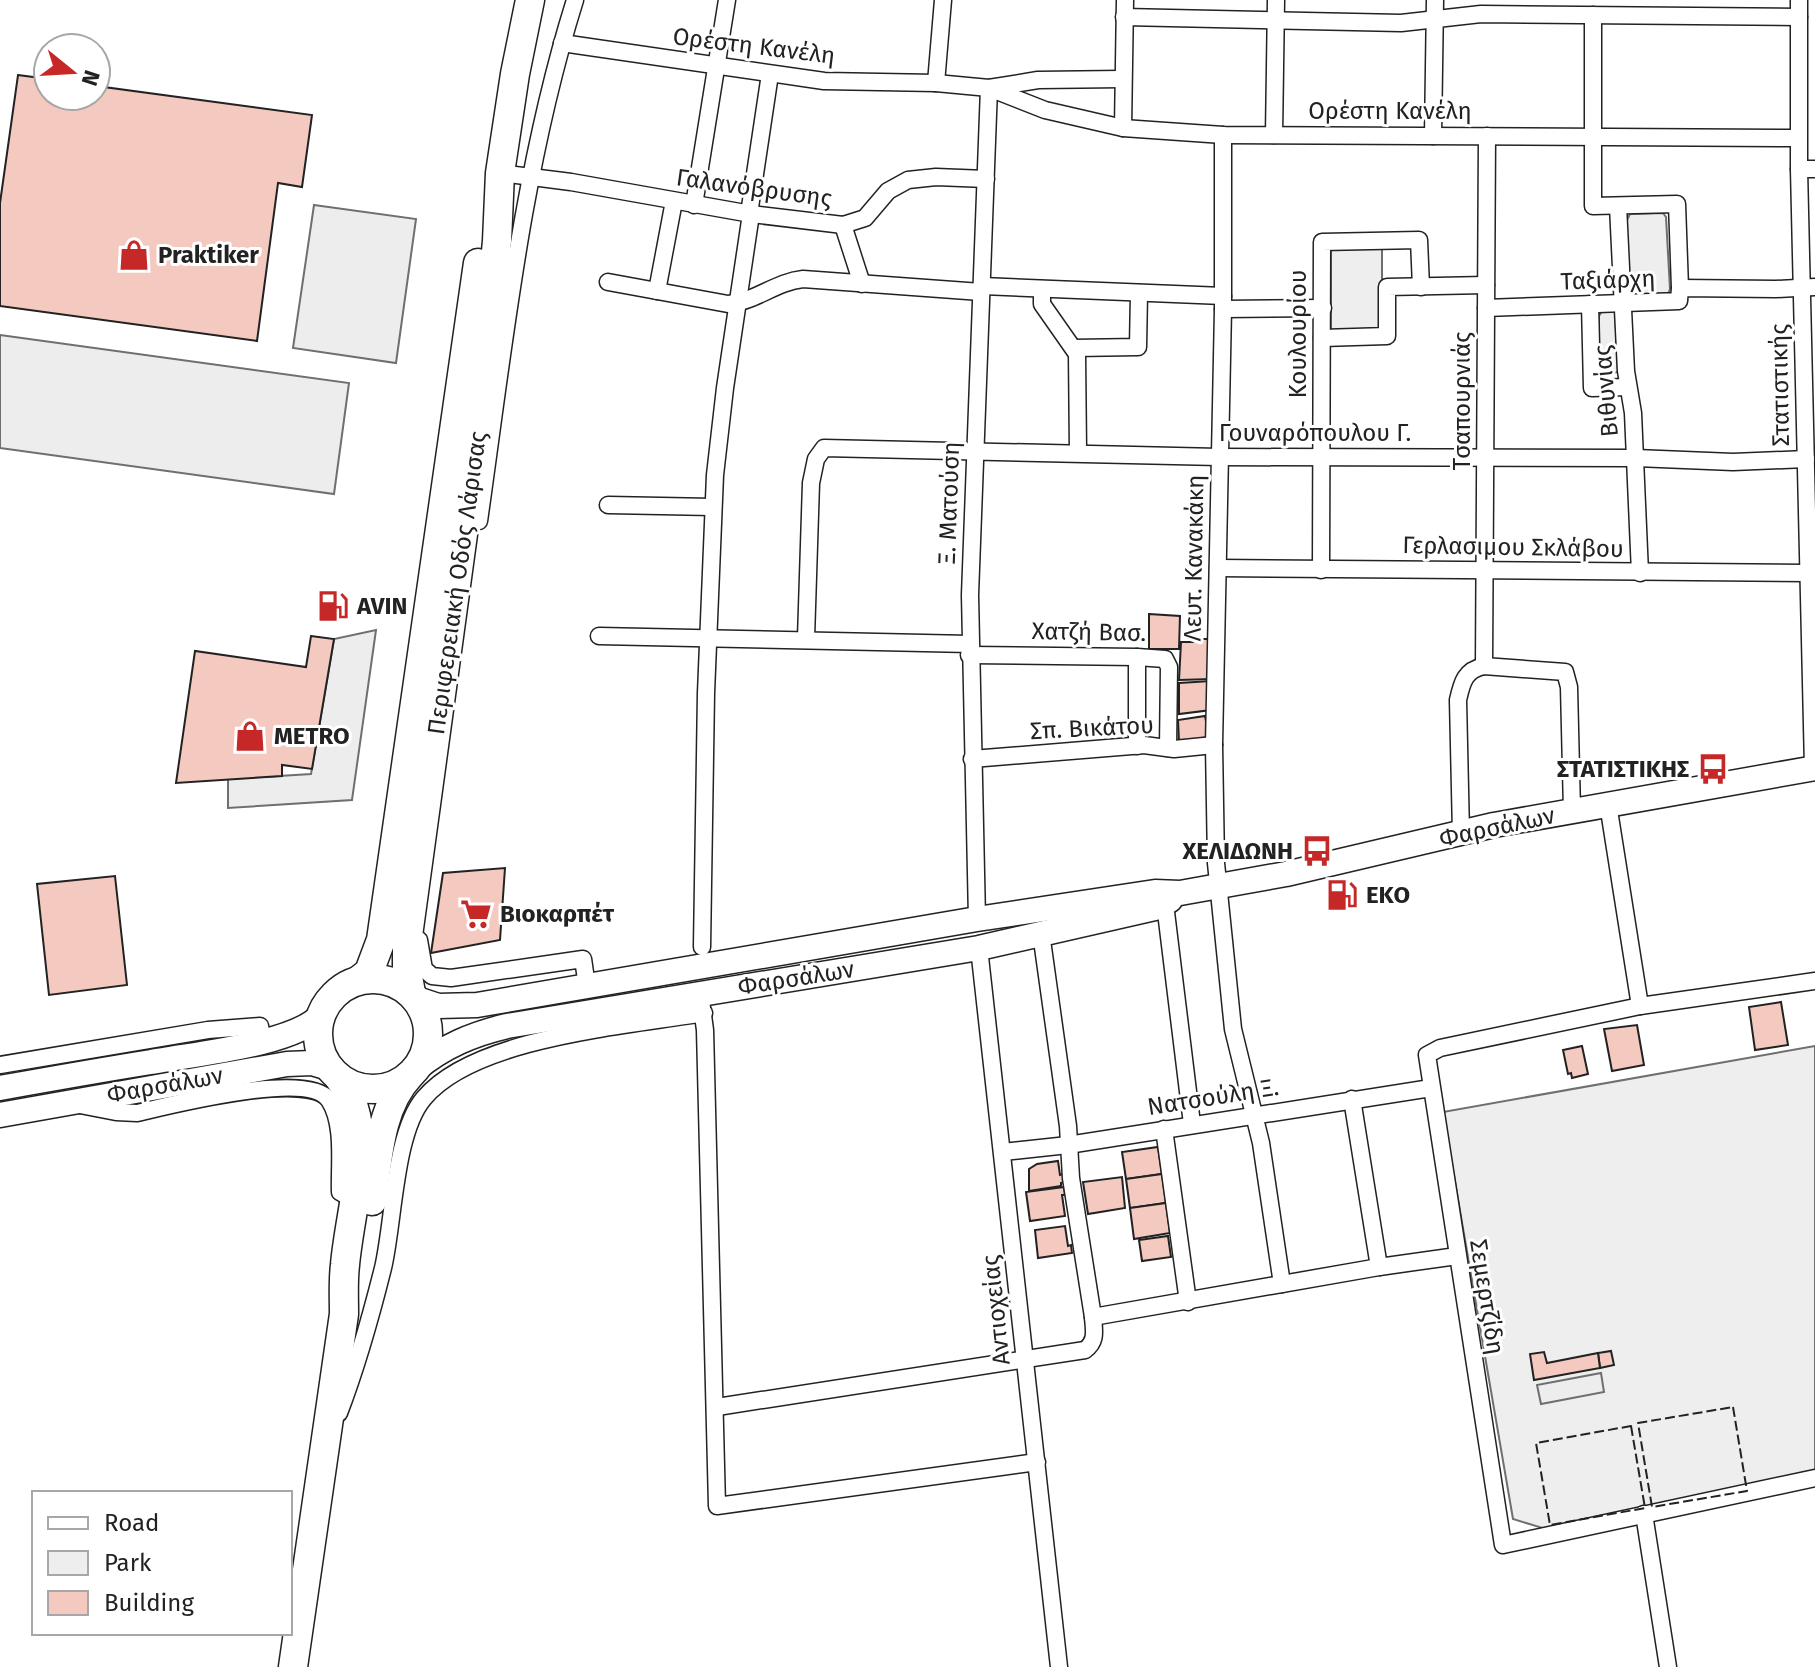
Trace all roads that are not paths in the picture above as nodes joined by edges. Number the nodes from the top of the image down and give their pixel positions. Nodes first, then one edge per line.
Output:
1 (530, 0) edge
2 (575, 0) edge
3 (727, 0) edge
4 (943, 0) edge
5 (1125, 0) edge
6 (1276, 0) edge
7 (1435, 0) edge
8 (1799, 8) edge
9 (1593, 15) junction
10 (1124, 17) junction
11 (1435, 19) junction
12 (1275, 21) junction
13 (562, 43) junction
14 (716, 66) junction
15 (1807, 68) edge
16 (770, 74) junction
17 (1122, 79) junction
18 (936, 83) junction
19 (989, 88) junction
20 (1123, 128) junction
21 (1223, 135) junction
22 (1274, 135) junction
23 (1592, 135) junction
24 (1433, 136) junction
25 (1487, 136) junction
26 (1798, 138) junction
27 (1807, 169) edge
28 (500, 173) junction
29 (529, 177) junction
30 (986, 179) junction
31 (674, 201) junction
32 (694, 205) junction
33 (1618, 206) junction
34 (750, 214) junction
35 (843, 225) junction
36 (608, 282) dead end
37 (862, 284) junction
38 (1486, 285) junction
39 (1421, 287) junction
40 (1809, 287) edge
41 (1680, 288) junction
42 (982, 289) junction
43 (1042, 289) junction
44 (657, 291) junction
45 (1139, 293) junction
46 (738, 303) junction
47 (1223, 303) junction
48 (1624, 303) junction
49 (1590, 304) junction
50 (1323, 308) junction
51 (1486, 308) junction
52 (1322, 338) junction
53 (1074, 348) junction
54 (1628, 387) junction
55 (1809, 420) edge
56 (976, 450) junction
57 (1078, 452) junction
58 (1486, 456) junction
59 (1219, 457) junction
60 (1322, 457) junction
61 (1636, 458) junction
62 (1806, 459) junction
63 (608, 505) dead end
64 (713, 507) junction
65 (1218, 568) junction
66 (1321, 570) junction
67 (1486, 570) junction
68 (1640, 573) junction
69 (1807, 573) junction
70 (599, 636) dead end
71 (709, 638) junction
72 (806, 638) junction
73 (969, 650) junction
74 (1137, 657) junction
75 (1484, 666) junction
76 (1214, 745) junction
77 (1137, 746) junction
78 (1168, 748) junction
79 (972, 759) junction
80 (1814, 768) edge
81 (1608, 804) junction
82 (1572, 811) junction
83 (1461, 834) junction
84 (1217, 886) junction
85 (418, 898) junction
86 (1172, 898) junction
87 (977, 919) junction
88 (1041, 933) junction
89 (702, 947) dead end
90 (979, 948) junction
91 (359, 980) junction
92 (1815, 981) edge
93 (587, 986) junction
94 (414, 996) junction
95 (702, 1003) junction
96 (1640, 1006) junction
97 (321, 1015) junction
98 (261, 1034) junction
99 (0, 1065) edge
100 (414, 1072) junction
101 (334, 1073) junction
102 (0, 1088) edge
103 (1431, 1088) junction
104 (1352, 1099) junction
105 (67, 1102) junction
106 (1254, 1114) junction
107 (0, 1115) edge
108 (1192, 1124) junction
109 (1164, 1129) junction
110 (1068, 1145) junction
111 (1003, 1152) junction
112 (347, 1196) junction
113 (1457, 1256) junction
114 (1379, 1267) junction
115 (1282, 1284) junction
116 (1188, 1302) junction
117 (344, 1314) junction
118 (1093, 1317) junction
119 (1025, 1360) junction
120 (717, 1407) junction
121 (326, 1443) junction
122 (1037, 1462) junction
123 (1815, 1478) edge
124 (1644, 1514) junction
125 (293, 1667) edge
126 (1059, 1667) edge
127 (1668, 1667) edge

1 - 28 highway, Περιφερειακή Οδός Λάρισας
2 - 13 street
3 - 14 street
4 - 18 street
5 - 10 street
6 - 12 street
7 - 11 street
8 - 9 street
8 - 15 street, Στατιστικής
9 - 11 street
9 - 23 street
10 - 12 street
10 - 17 street
11 - 12 street
11 - 24 street
12 - 22 street
13 - 14 street, Ορέστη Κανέλη
13 - 29 street
14 - 16 street, Ορέστη Κανέλη
14 - 32 street
15 - 26 street, Στατιστικής
16 - 18 street, Ορέστη Κανέλη
16 - 34 street
17 - 19 street, Ορέστη Κανέλη
17 - 20 street
18 - 19 street, Ορέστη Κανέλη
19 - 20 street, Ορέστη Κανέλη
19 - 30 street, Ξ. Ματούση
20 - 21 street, Ορέστη Κανέλη
21 - 22 street, Ορέστη Κανέλη
21 - 47 street, Λευτ. Κανακάκη
22 - 24 street, Ορέστη Κανέλη
23 - 25 street, Ορέστη Κανέλη
23 - 26 street, Ορέστη Κανέλη
23 - 33 street
24 - 25 street, Ορέστη Κανέλη
25 - 38 street, Τσαπουρνιάς
26 - 27 street, Στατιστικής
27 - 40 street, Στατιστικής
28 - 29 street, Γαλανόβρυσης
28 - 85 highway, Περιφερειακή Οδός Λάρισας
28 - 91 highway, Περιφερειακή Οδός Λάρισας
29 - 31 street, Γαλανόβρυσης
29 - 85 street
30 - 35 street, Γαλανόβρυσης
30 - 42 street, Ξ. Ματούση
31 - 32 street, Γαλανόβρυσης
31 - 44 street
32 - 34 street, Γαλανόβρυσης
33 - 41 street
33 - 48 street, Βιθυνίας
34 - 35 street, Γαλανόβρυσης
34 - 46 street
35 - 37 street
36 - 44 street
37 - 42 street
37 - 46 street
38 - 39 street
38 - 51 street, Τσαπουρνιάς
39 - 50 street, Κουλουρίου
39 - 52 street
40 - 41 street, Ταξιάρχη
40 - 55 street, Στατιστικής
41 - 48 street, Ταξιάρχη
42 - 43 street
42 - 56 street, Ξ. Ματούση
43 - 45 street
43 - 53 street
44 - 46 street
45 - 47 street
45 - 53 street
46 - 64 street
47 - 50 street
47 - 59 street, Λευτ. Κανακάκη
48 - 49 street, Ταξιάρχη
48 - 54 street, Βιθυνίας
49 - 51 street, Ταξιάρχη
49 - 54 street
50 - 52 street, Κουλουρίου
51 - 58 street, Τσαπουρνιάς
52 - 60 street, Κουλουρίου
53 - 57 street
54 - 61 street, Βιθυνίας
55 - 62 street, Στατιστικής
56 - 57 street, Γουναρόπουλου Γ.
56 - 72 street, Γουναρόπουλου Γ.
56 - 73 street, Ξ. Ματούση
57 - 59 street, Γουναρόπουλου Γ.
58 - 60 street, Γουναρόπουλου Γ.
58 - 61 street, Γουναρόπουλου Γ.
58 - 67 street, Τσαπουρνιάς
59 - 60 street, Γουναρόπουλου Γ.
59 - 65 street, Λευτ. Κανακάκη
60 - 66 street, Κουλουρίου
61 - 62 street, Γουναρόπουλου Γ.
61 - 68 street, Βιθυνίας
62 - 69 street, Στατιστικής
63 - 64 street
64 - 71 street
65 - 66 street, Γερλασιμου Σκλάβου
65 - 76 street, Λευτ. Κανακάκη
66 - 67 street, Γερλασιμου Σκλάβου
67 - 68 street, Γερλασιμου Σκλάβου
67 - 75 street, Τσαπουρνιάς
68 - 69 street, Γερλασιμου Σκλάβου
69 - 80 street, Στατιστικής
70 - 71 street, Χατζή Βασ.
71 - 72 street, Χατζή Βασ.
71 - 89 street
72 - 73 street, Χατζή Βασ.
73 - 74 street, Χατζή Βασ.
73 - 79 street, Ξ. Ματούση
74 - 77 street
74 - 78 street, Χατζή Βασ.
75 - 82 street
75 - 83 street
76 - 78 street, Σπ. Βικάτου
76 - 84 street, Λευτ. Κανακάκη
77 - 78 street, Σπ. Βικάτου
77 - 79 street, Σπ. Βικάτου
79 - 87 street, Ξ. Ματούση
80 - 81 main road, Φαρσάλων
81 - 82 main road, Φαρσάλων
81 - 96 street
82 - 83 main road, Φαρσάλων
83 - 84 main road, Φαρσάλων
84 - 86 main road, Φαρσάλων
84 - 106 street, Λευτ. Κανακάκη
85 - 93 street
85 - 94 highway, Περιφερειακή Οδός Λάρισας
86 - 87 main road, Φαρσάλων
86 - 88 main road, Φαρσάλων
86 - 108 street
87 - 93 main road, Φαρσάλων
88 - 90 main road, Φαρσάλων
88 - 110 street
90 - 95 main road, Φαρσάλων
90 - 111 street, Αντιοχείας
91 - 94 highway
91 - 97 highway
92 - 96 street
93 - 94 main road, Φαρσάλων
94 - 100 highway
95 - 100 main road, Φαρσάλων
95 - 120 street
95 - 121 street
96 - 103 street, Σεμερτζίδη
97 - 98 main road, Φαρσάλων
97 - 101 highway
98 - 99 street
98 - 102 main road, Φαρσάλων
100 - 101 highway
100 - 117 highway
101 - 105 main road, Φαρσάλων
101 - 112 highway
103 - 104 street, Νατσούλη Ξ.
103 - 113 street, Σεμερτζίδη
104 - 106 street, Νατσούλη Ξ.
104 - 114 street
105 - 107 main road, Φαρσάλων
105 - 112 street
106 - 108 street, Νατσούλη Ξ.
106 - 115 street, Λευτ. Κανακάκη
108 - 109 street, Νατσούλη Ξ.
109 - 110 street, Νατσούλη Ξ.
109 - 116 street
110 - 111 street, Νατσούλη Ξ.
110 - 118 street
111 - 119 street, Αντιοχείας
112 - 117 highway
113 - 114 street
113 - 124 street, Σεμερτζίδη
114 - 115 street
115 - 116 street
116 - 118 street
117 - 121 highway
118 - 119 street
119 - 120 street
119 - 122 street, Αντιοχείας
120 - 122 street
121 - 125 highway
122 - 126 street, Αντιοχείας
123 - 124 street
124 - 127 street

